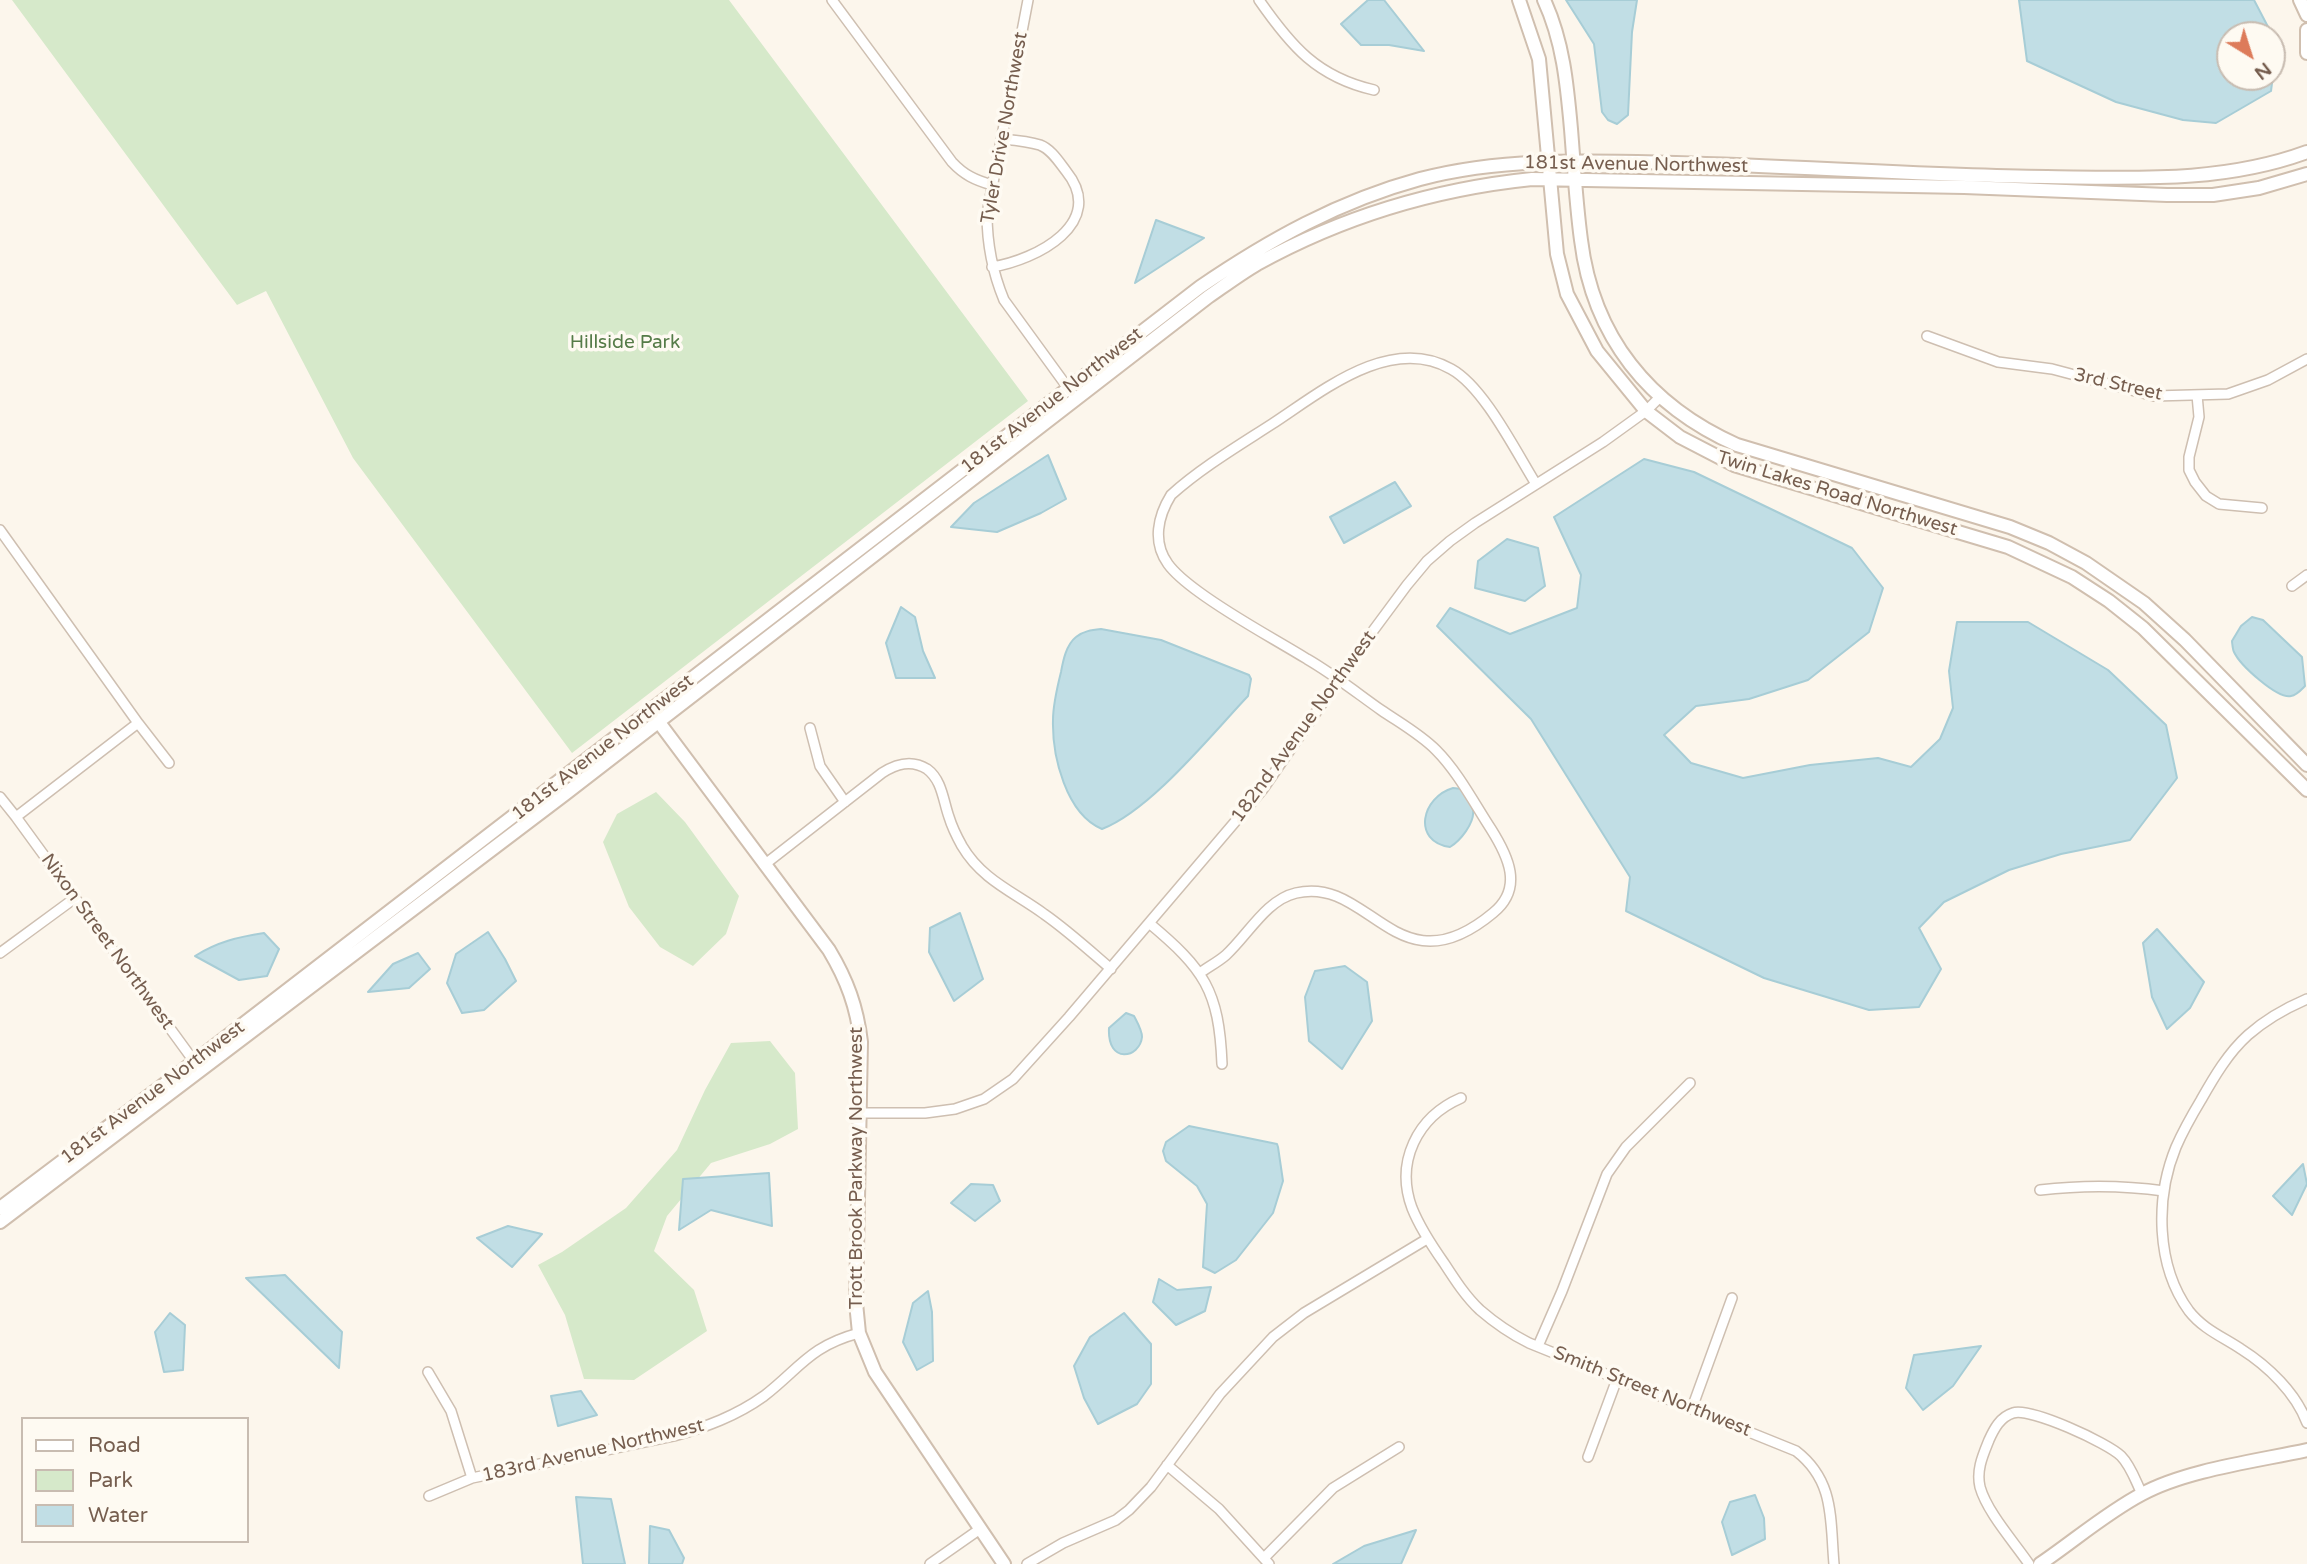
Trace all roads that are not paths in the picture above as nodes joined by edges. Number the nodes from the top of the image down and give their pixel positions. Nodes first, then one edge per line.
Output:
1 (832, 0) edge
2 (1028, 0) edge
3 (1259, 0) edge
4 (1519, 0) edge
5 (1544, 0) edge
6 (2300, 0) edge
7 (2307, 15) edge
8 (2307, 30) edge
9 (2307, 53) edge
10 (1374, 90) dead end
11 (1002, 139) junction
12 (2307, 152) edge
13 (1549, 161) junction
14 (1574, 161) junction
15 (2307, 174) edge
16 (1550, 179) junction
17 (1576, 179) junction
18 (992, 185) junction
19 (992, 267) junction
20 (1927, 336) dead end
21 (2307, 359) edge
22 (1068, 388) junction
23 (2197, 395) junction
24 (1660, 397) junction
25 (1076, 399) junction
26 (1646, 411) junction
27 (1536, 484) junction
28 (2262, 508) dead end
29 (0, 530) edge
30 (2307, 575) edge
31 (2292, 586) dead end
32 (1339, 680) junction
33 (654, 716) junction
34 (138, 723) junction
35 (810, 728) dead end
36 (169, 763) dead end
37 (2307, 765) edge
38 (2307, 790) edge
39 (0, 797) edge
40 (845, 802) junction
41 (16, 817) junction
42 (764, 865) junction
43 (75, 898) junction
44 (1149, 923) junction
45 (0, 953) edge
46 (1111, 968) junction
47 (1200, 973) junction
48 (2307, 999) edge
49 (196, 1064) junction
50 (1222, 1064) dead end
51 (1690, 1083) dead end
52 (1461, 1098) dead end
53 (860, 1113) junction
54 (2040, 1190) dead end
55 (2164, 1191) junction
56 (0, 1208) edge
57 (0, 1222) edge
58 (1427, 1239) junction
59 (1732, 1298) dead end
60 (859, 1334) junction
61 (1538, 1346) junction
62 (428, 1372) dead end
63 (1617, 1378) junction
64 (1692, 1408) junction
65 (2307, 1423) edge
66 (1399, 1447) dead end
67 (2307, 1450) edge
68 (1588, 1457) dead end
69 (1167, 1465) junction
70 (472, 1478) junction
71 (2142, 1494) junction
72 (429, 1496) dead end
73 (980, 1529) junction
74 (1266, 1561) edge
75 (930, 1564) edge
76 (1004, 1564) edge
77 (1027, 1564) edge
78 (1834, 1564) edge
79 (2029, 1564) edge
80 (2040, 1564) edge

1 - 18 street
2 - 11 street, Tyler Drive Northwest
3 - 10 street
4 - 13 main road, Twin Lakes Road Northwest
5 - 14 main road, Twin Lakes Road Northwest
6 - 7 main road
8 - 9 main road
11 - 18 street, Tyler Drive Northwest
11 - 19 street
12 - 14 main road, 181st Avenue Northwest
13 - 14 main road, 181st Avenue Northwest
13 - 16 main road, Twin Lakes Road Northwest
13 - 22 main road, 181st Avenue Northwest
14 - 17 main road, Twin Lakes Road Northwest
15 - 17 main road, 181st Avenue Northwest
16 - 17 main road, 181st Avenue Northwest
16 - 25 main road, 181st Avenue Northwest
16 - 26 main road, Twin Lakes Road Northwest
17 - 24 main road, Twin Lakes Road Northwest
18 - 19 street, Tyler Drive Northwest
19 - 22 street, Tyler Drive Northwest
20 - 23 street, 3rd Street
21 - 23 street, 3rd Street
22 - 25 street, Tyler Drive Northwest
22 - 33 main road, 181st Avenue Northwest
23 - 28 street
24 - 26 street, 182nd Avenue Northwest
24 - 37 main road, Twin Lakes Road Northwest
25 - 33 main road, 181st Avenue Northwest
26 - 27 street, 182nd Avenue Northwest
26 - 38 main road, Twin Lakes Road Northwest
27 - 32 street, 182nd Avenue Northwest
27 - 32 street
29 - 34 street
30 - 31 street
32 - 44 street, 182nd Avenue Northwest
32 - 47 street
33 - 42 main road, Trott Brook Parkway Northwest
33 - 49 main road, 181st Avenue Northwest
33 - 57 main road, 181st Avenue Northwest
34 - 36 street
34 - 41 street
35 - 40 street
39 - 41 street, Nixon Street Northwest
40 - 42 street
40 - 46 street
41 - 43 street, Nixon Street Northwest
42 - 53 main road, Trott Brook Parkway Northwest
43 - 45 street
43 - 49 street, Nixon Street Northwest
44 - 46 street, 182nd Avenue Northwest
44 - 47 street
46 - 53 street, 182nd Avenue Northwest
47 - 50 street
48 - 55 street
49 - 56 main road, 181st Avenue Northwest
51 - 61 street
52 - 58 street, Smith Street Northwest
53 - 60 main road, Trott Brook Parkway Northwest
54 - 55 street
55 - 65 street
58 - 61 street, Smith Street Northwest
58 - 69 street
59 - 64 street
60 - 70 street, 183rd Avenue Northwest
60 - 73 main road, Trott Brook Parkway Northwest
61 - 63 street, Smith Street Northwest
62 - 70 street
63 - 64 street, Smith Street Northwest
63 - 68 street
64 - 78 street, Smith Street Northwest
66 - 74 street
67 - 71 main road
69 - 74 street
69 - 77 street
70 - 72 street, 183rd Avenue Northwest
71 - 79 street
71 - 80 main road
73 - 75 street
73 - 76 main road, Trott Brook Parkway Northwest

